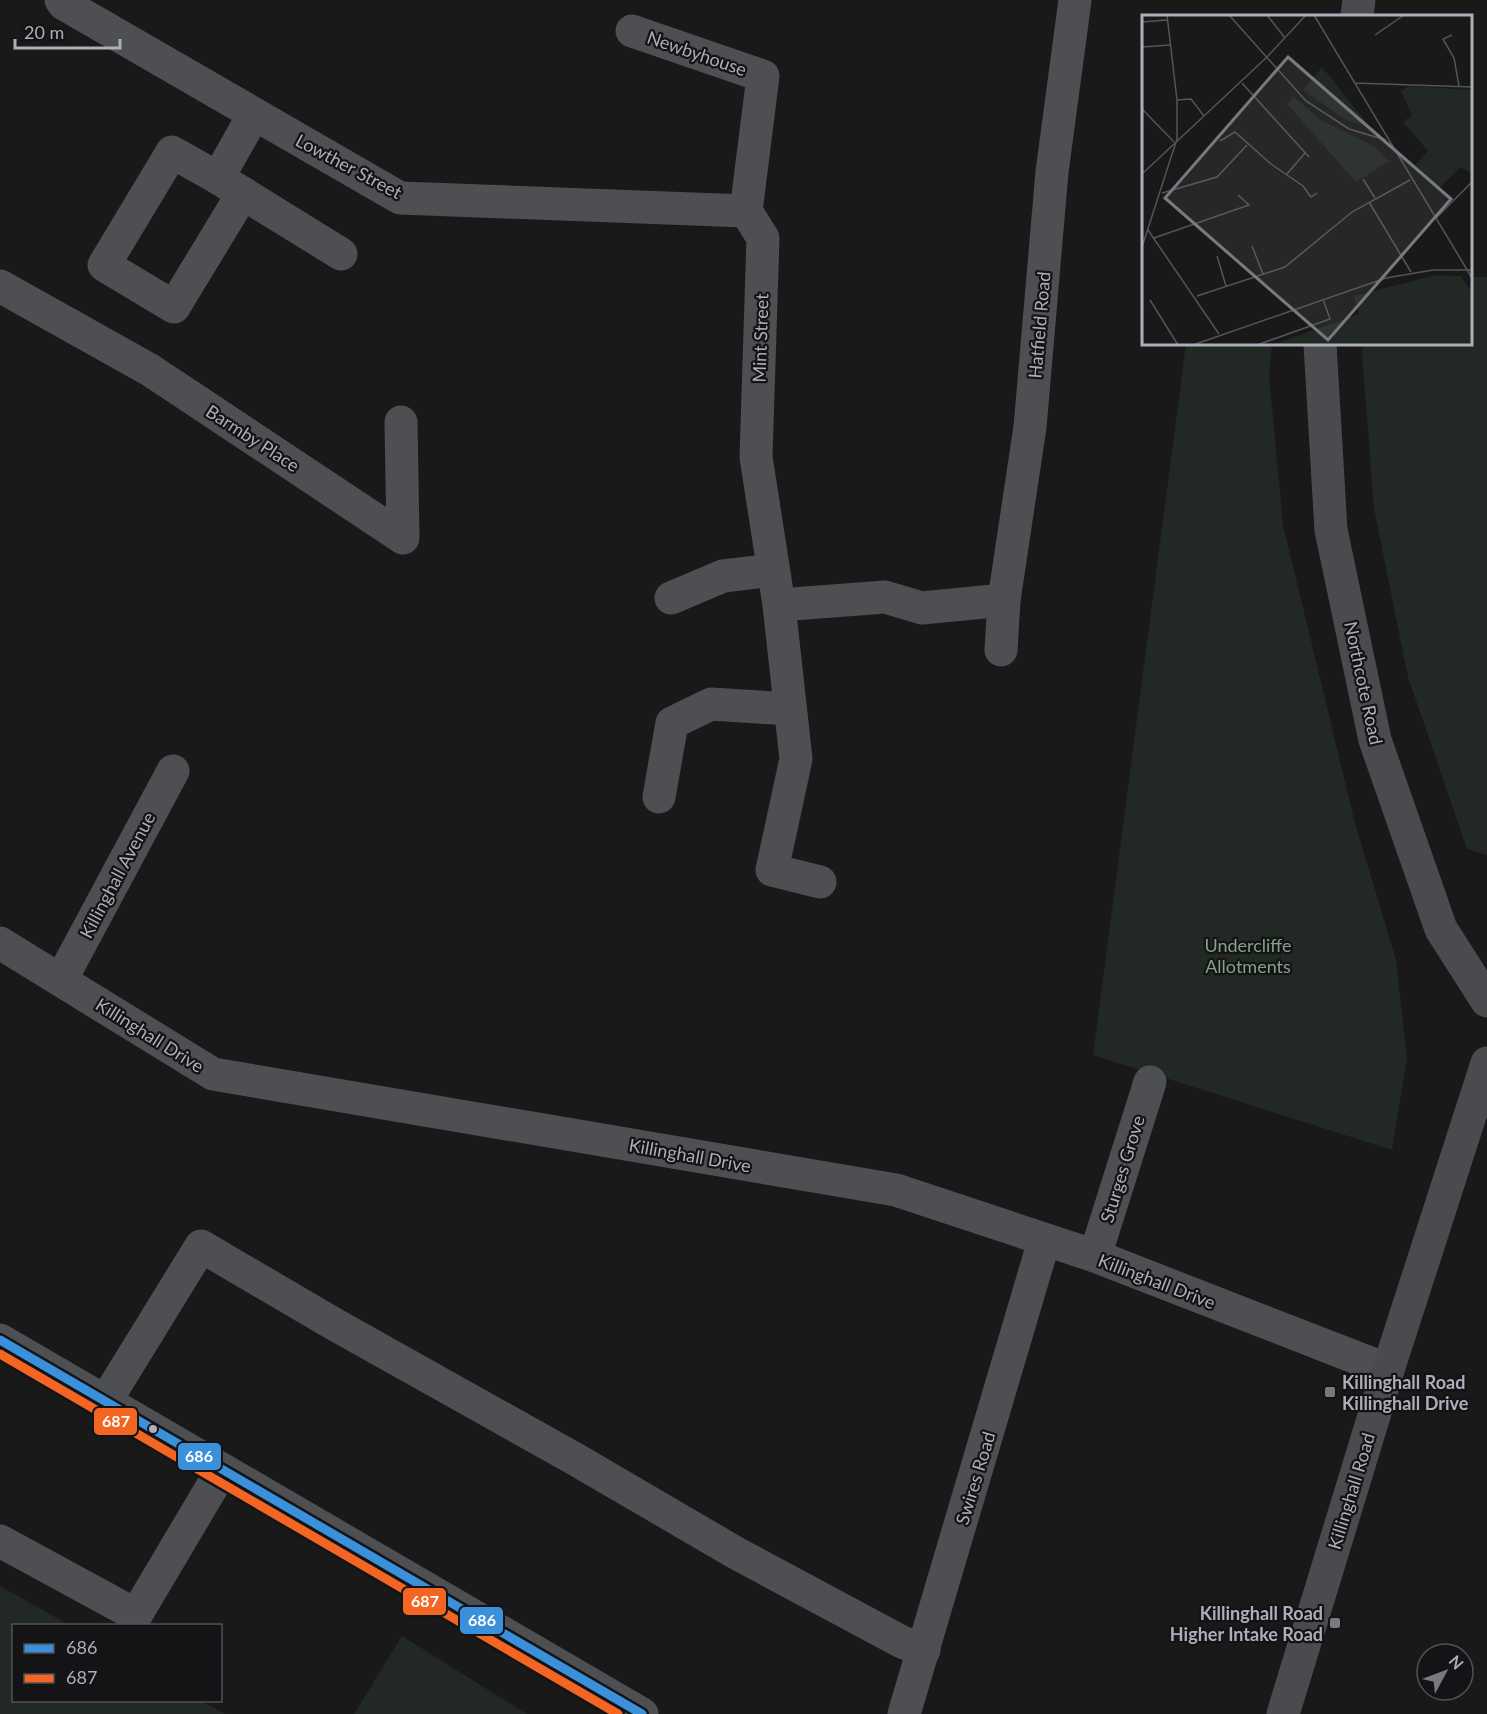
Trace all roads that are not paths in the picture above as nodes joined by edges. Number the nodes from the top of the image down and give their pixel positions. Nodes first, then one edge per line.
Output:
1 (61, 0) edge
2 (1075, 0) edge
3 (1359, 0) edge
4 (1357, 15) edge
5 (632, 31) dead end
6 (254, 114) junction
7 (746, 212) junction
8 (342, 254) dead end
9 (0, 286) edge
10 (1320, 345) edge
11 (401, 422) dead end
12 (773, 570) junction
13 (672, 598) dead end
14 (1004, 600) junction
15 (779, 605) junction
16 (1001, 651) dead end
17 (790, 709) junction
18 (173, 771) dead end
19 (658, 797) dead end
20 (820, 882) dead end
21 (0, 943) edge
22 (61, 980) junction
23 (1487, 1001) edge
24 (1487, 1063) edge
25 (1150, 1082) dead end
26 (1044, 1241) junction
27 (1095, 1256) junction
28 (0, 1340) edge
29 (1388, 1370) junction
30 (105, 1402) junction
31 (222, 1470) junction
32 (0, 1541) edge
33 (924, 1650) junction
34 (642, 1714) edge
35 (904, 1714) edge
36 (1283, 1714) edge

1 - 6 street, Lowther Street
2 - 14 street, Hatfield Road
3 - 4 highway
5 - 7 street, Newbyhouse
6 - 7 street, Lowther Street
6 - 8 street
7 - 12 street, Mint Street
9 - 11 street, Barmby Place
10 - 23 highway, Northcote Road
12 - 13 street
12 - 15 street, Mint Street
14 - 15 street
14 - 16 street, Hatfield Road
15 - 17 street, Mint Street
17 - 19 street
17 - 20 street, Mint Street
18 - 22 street, Killinghall Avenue
21 - 22 street, Killinghall Drive
22 - 26 street, Killinghall Drive
24 - 29 highway, Killinghall Road
25 - 27 street, Sturges Grove
26 - 27 street, Killinghall Drive
26 - 33 street, Swires Road
27 - 29 street, Killinghall Drive
28 - 30 street
29 - 36 highway, Killinghall Road
30 - 31 street
30 - 33 street
31 - 32 street
31 - 34 street
33 - 35 street, Swires Road

